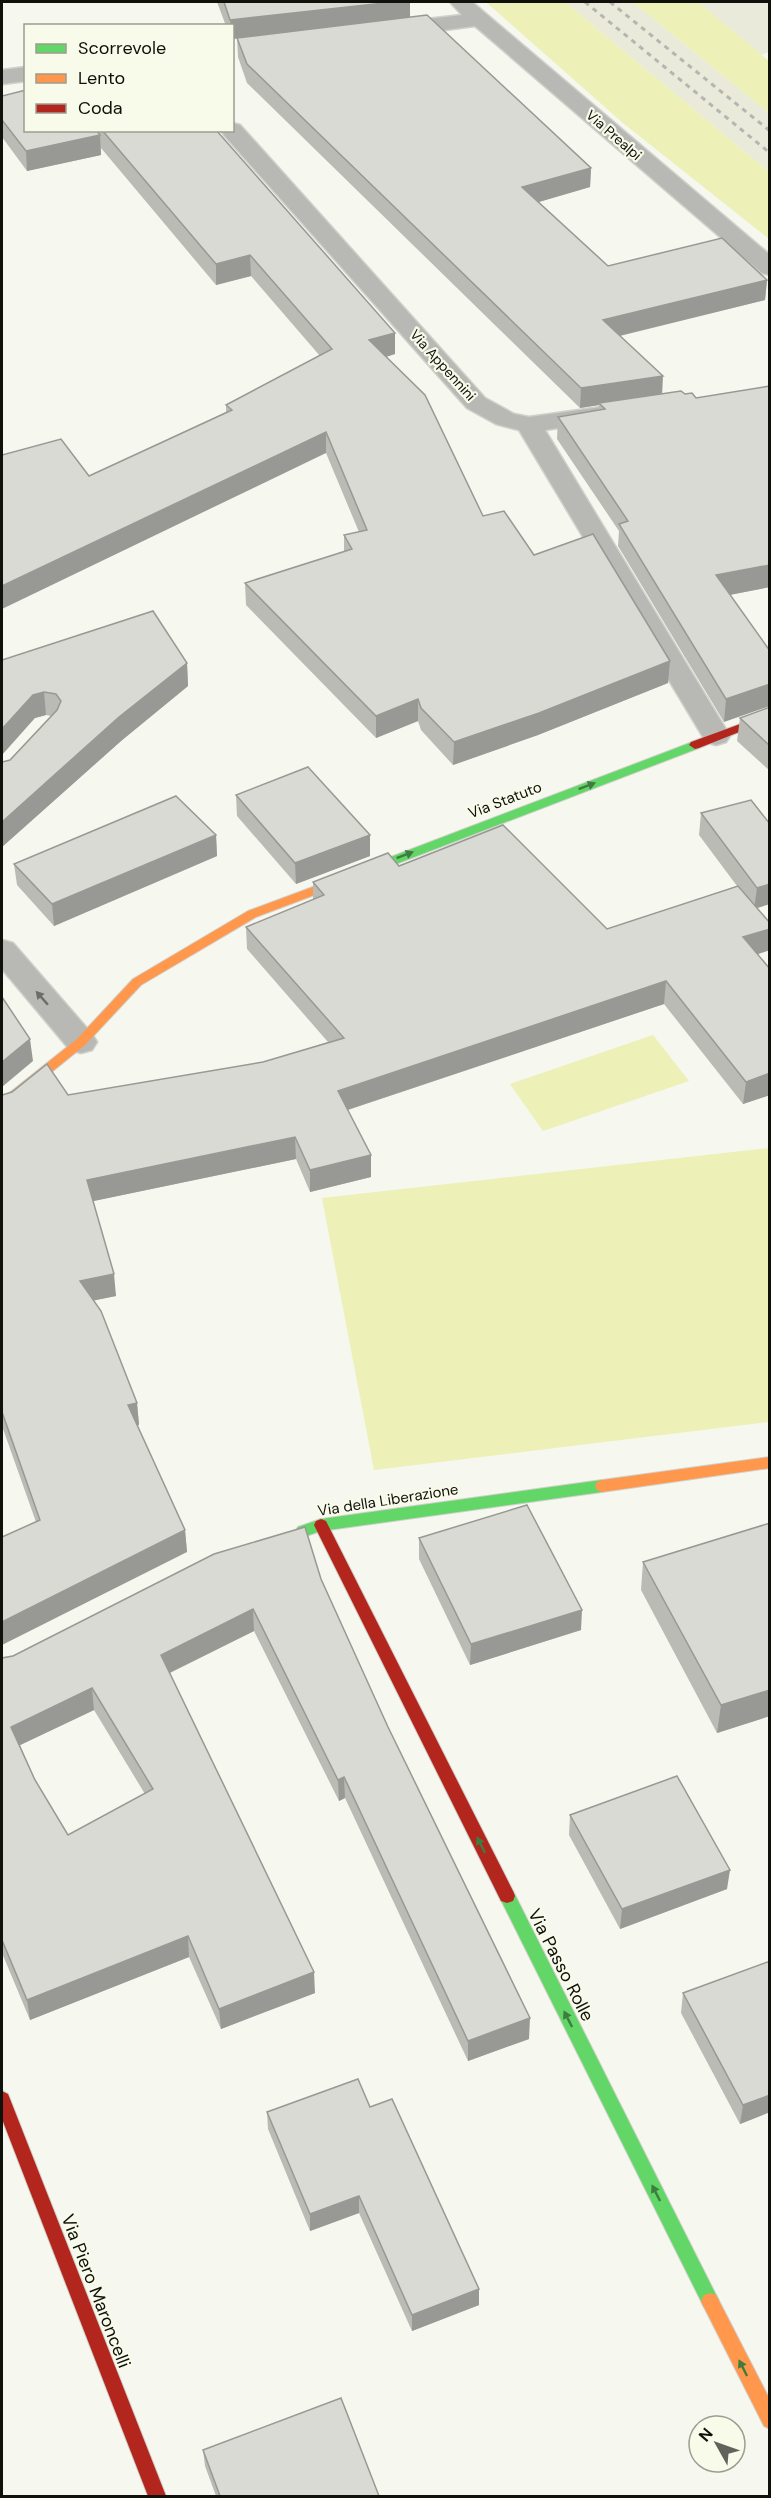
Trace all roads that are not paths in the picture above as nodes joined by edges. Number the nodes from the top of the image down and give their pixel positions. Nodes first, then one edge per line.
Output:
1 (460, 2) edge
2 (480, 20) junction
3 (374, 32) edge
4 (24, 74) edge
5 (2, 77) edge
6 (234, 132) edge
7 (770, 268) edge
8 (621, 412) edge
9 (529, 425) junction
10 (770, 716) edge
11 (716, 736) junction
12 (2, 951) edge
13 (81, 1042) junction
14 (2, 1105) edge
15 (770, 1462) edge
16 (321, 1525) junction
17 (288, 1535) edge
18 (2, 2099) edge
19 (770, 2420) edge
20 (157, 2496) edge

1 - 2 street, Via Prealpi
2 - 3 street
2 - 7 street, Via Prealpi
4 - 5 street
6 - 9 street, Via Appennini
8 - 9 street, Via Appennini
9 - 11 street
10 - 11 street, Via Statuto
13 -> 11 street, Via Statuto
13 -> 12 street
13 - 14 street, Via Statuto
15 - 16 street, Via della Liberazione
16 - 17 street, Via della Liberazione
19 -> 16 street, Via Passo Rolle
18 - 20 street, Via Piero Maroncelli

